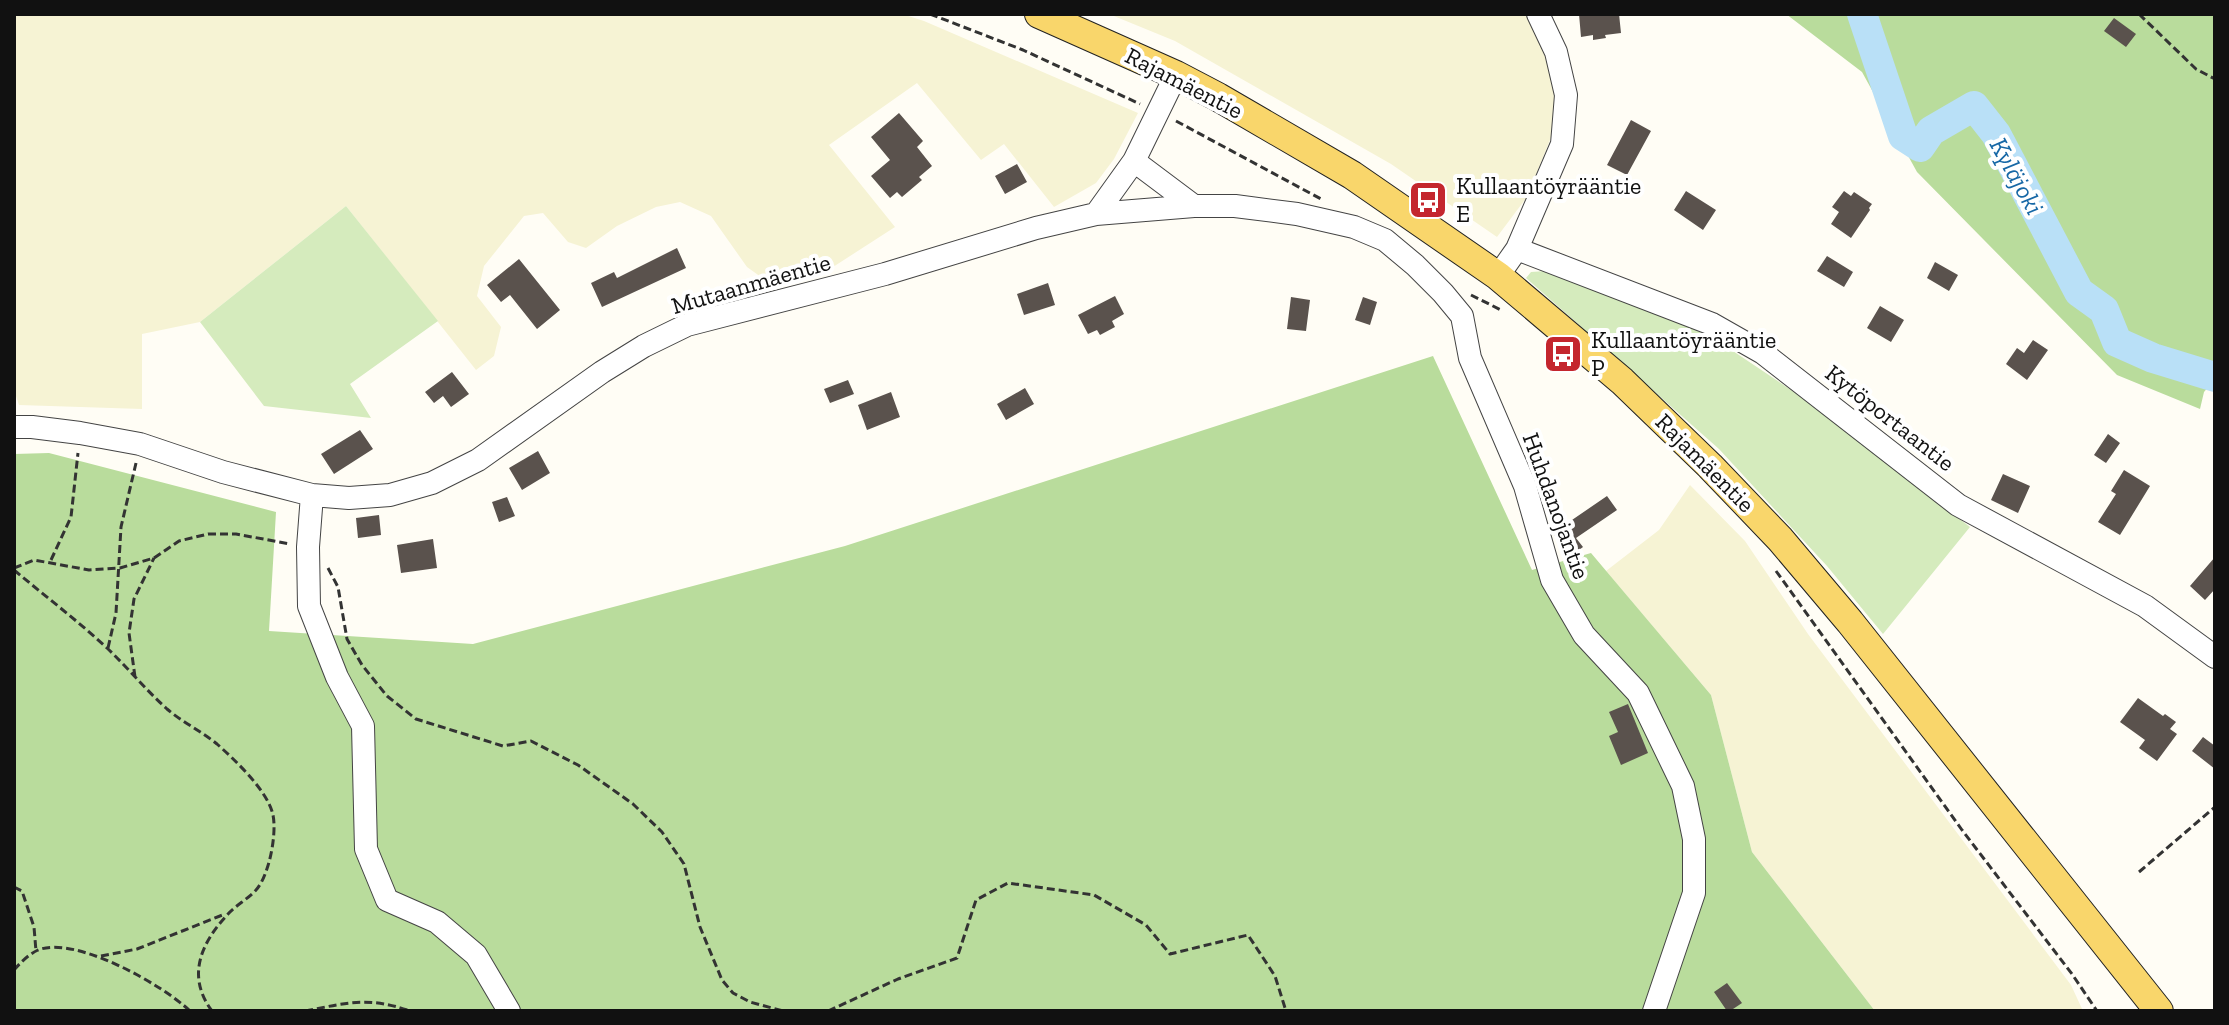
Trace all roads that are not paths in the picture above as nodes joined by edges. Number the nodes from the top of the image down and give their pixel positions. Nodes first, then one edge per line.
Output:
1 (1039, 14) edge
2 (1538, 14) edge
3 (1176, 75) junction
4 (1134, 161) junction
5 (1194, 206) junction
6 (1096, 214) junction
7 (1517, 249) junction
8 (1498, 276) junction
9 (1462, 316) joint
10 (14, 427) edge
11 (312, 495) junction
12 (2215, 657) edge
13 (509, 1011) edge
14 (1654, 1011) edge
15 (2159, 1011) edge

1 - 3 main road, Rajamäentie
2 - 7 street
3 - 4 street
3 - 8 main road, Rajamäentie
4 - 5 street
4 - 6 street
5 - 6 street, Mutaanmäentie
5 - 9 street, Mutaanmäentie
6 - 11 street, Mutaanmäentie
7 - 8 street
7 - 12 street, Kytöportaantie
8 - 15 main road, Rajamäentie
9 - 14 street, Huhdanojantie
10 - 11 street, Mutaanmäentie
11 - 13 street

